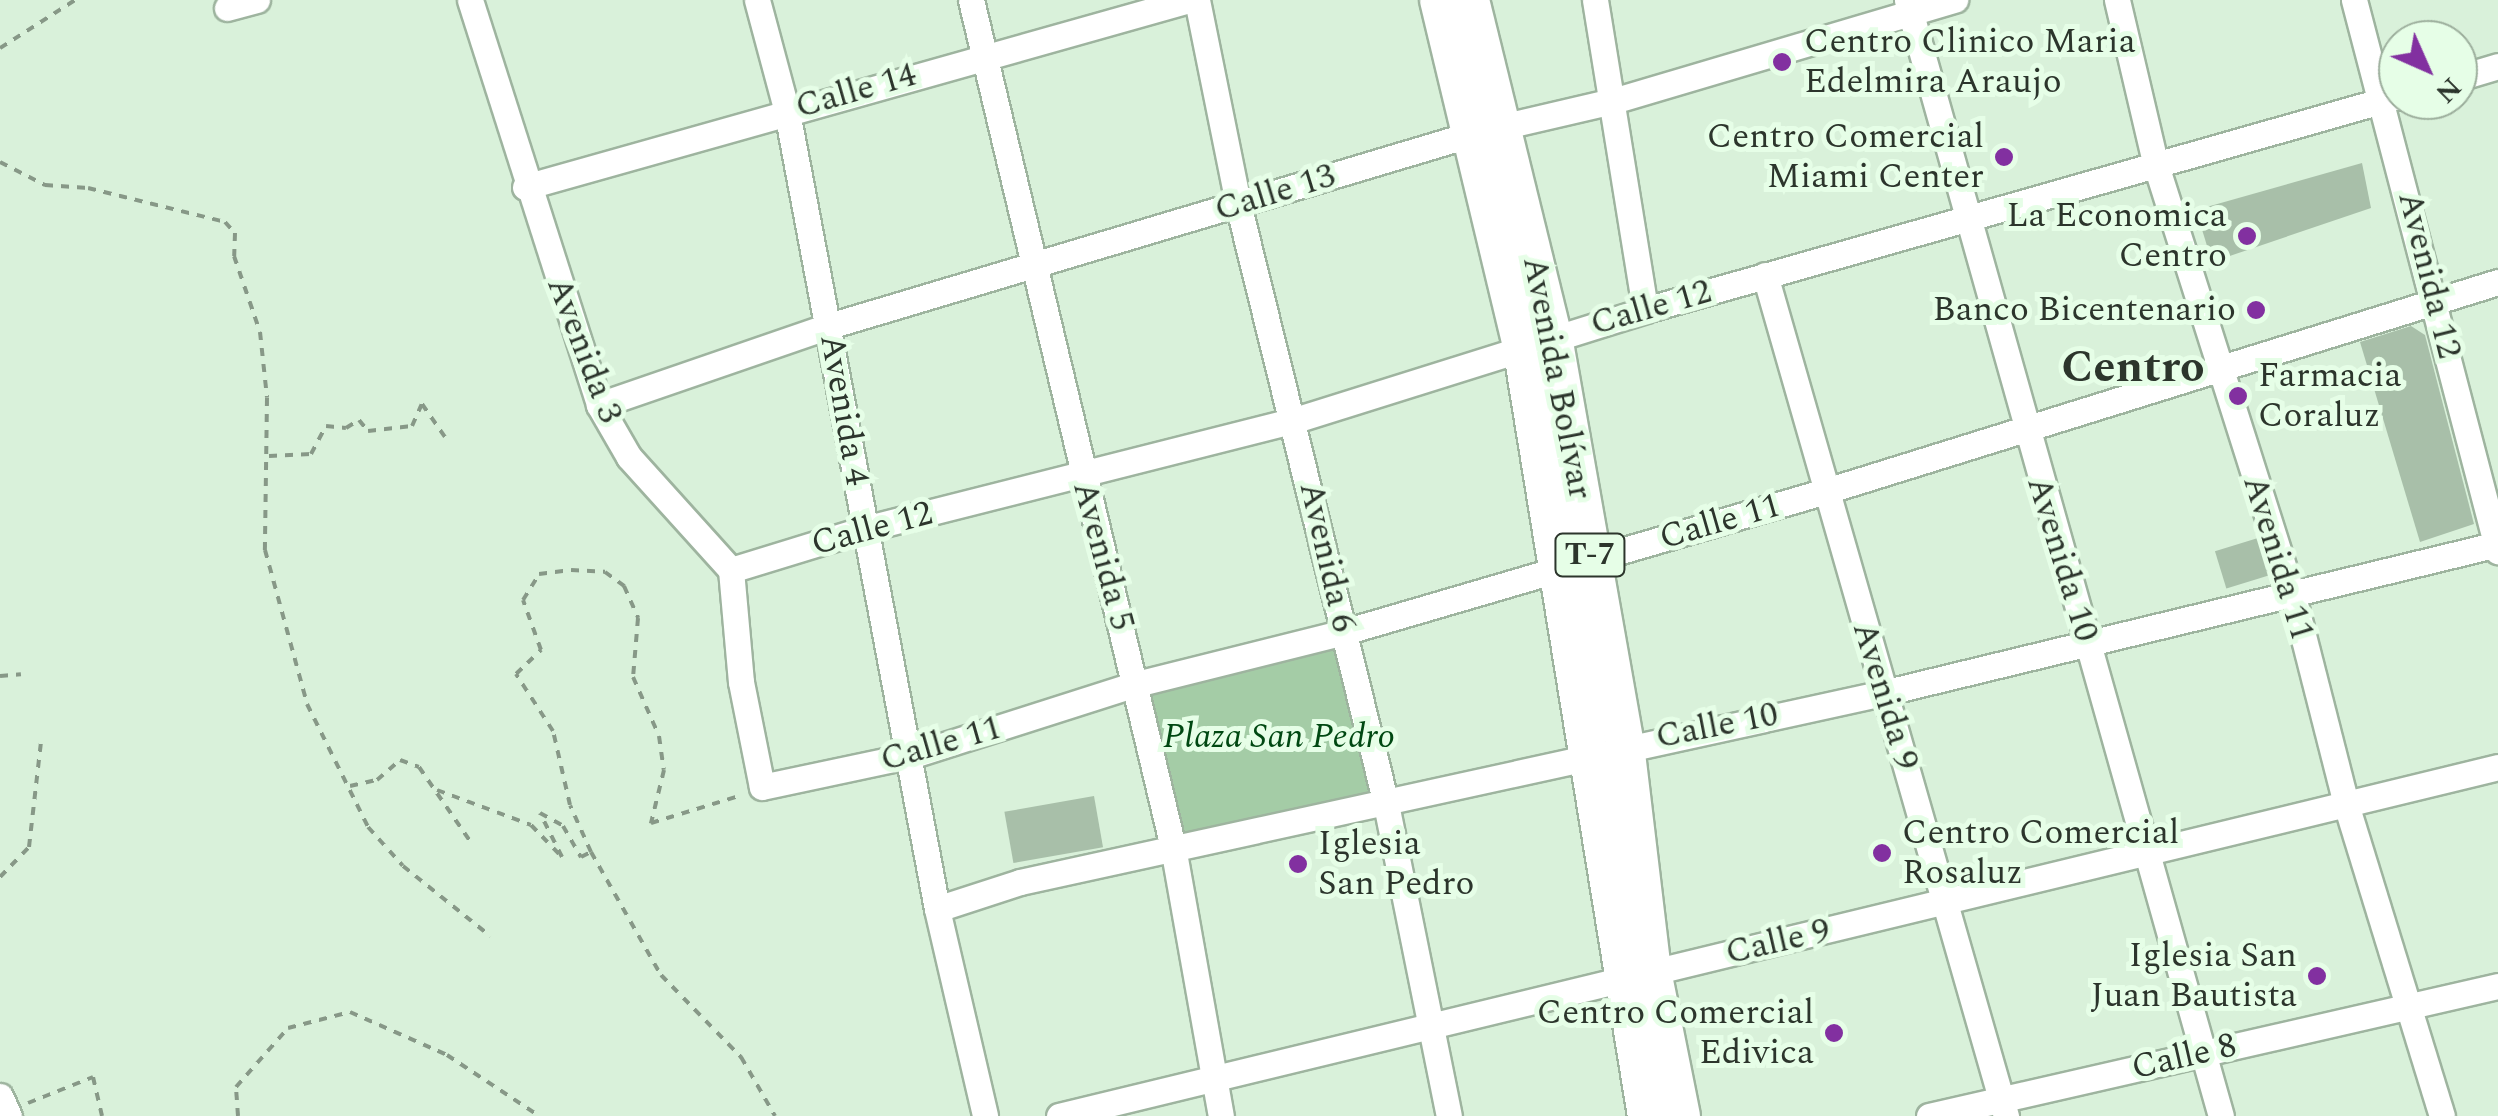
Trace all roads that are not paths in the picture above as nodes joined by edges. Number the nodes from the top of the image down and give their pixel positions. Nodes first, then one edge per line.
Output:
1 (257, 0) edge
2 (470, 0) edge
3 (756, 0) edge
4 (970, 0) edge
5 (1188, 0) edge
6 (1196, 0) edge
7 (1439, 0) edge
8 (1470, 0) edge
9 (1595, 0) edge
10 (1956, 0) edge
11 (2117, 0) edge
12 (2354, 0) edge
13 (227, 8) dead end
14 (1909, 8) edge
15 (985, 54) junction
16 (2378, 64) edge
17 (1612, 101) junction
18 (2378, 102) edge
19 (787, 112) junction
20 (2396, 120) edge
21 (1489, 131) junction
22 (2155, 162) junction
23 (526, 187) junction
24 (1238, 204) junction
25 (1966, 222) junction
26 (1034, 267) junction
27 (1765, 275) junction
28 (2498, 282) edge
29 (2436, 300) junction
30 (1645, 310) junction
31 (829, 326) junction
32 (1538, 342) junction
33 (2220, 371) junction
34 (599, 405) junction
35 (1295, 420) junction
36 (2023, 430) junction
37 (1082, 474) junction
38 (1826, 492) junction
39 (864, 529) junction
40 (2497, 547) edge
41 (1575, 564) junction
42 (731, 570) junction
43 (2293, 596) junction
44 (1344, 632) junction
45 (2088, 646) junction
46 (1136, 684) junction
47 (1883, 693) junction
48 (1608, 748) junction
49 (912, 755) junction
50 (2498, 767) edge
51 (1386, 804) junction
52 (2346, 804) junction
53 (1173, 847) junction
54 (2150, 850) junction
55 (1948, 904) junction
56 (938, 909) junction
57 (1636, 974) junction
58 (2498, 986) edge
59 (2410, 1005) junction
60 (1432, 1024) junction
61 (2203, 1053) junction
62 (1214, 1078) junction
63 (2004, 1108) edge
64 (985, 1116) edge
65 (1058, 1116) edge
66 (1221, 1116) edge
67 (1449, 1116) edge
68 (1646, 1116) edge
69 (1681, 1116) edge
70 (1929, 1116) edge
71 (2221, 1116) edge
72 (2442, 1116) edge

1 - 13 street
2 - 23 street, Avenida 3
3 - 19 street, Avenida 4
4 - 15 street, Avenida 5
5 - 15 street, Calle 14
6 - 24 street, Avenida 6
7 - 21 highway, Avenida Bolívar / T-7
8 - 21 highway, Avenida Bolívar / T-7
9 - 17 street
10 - 14 street, Calle 13
11 - 22 street, Avenida 11
12 - 16 street, Avenida 12
14 - 17 street, Calle 13
14 - 25 street, Avenida 10
15 - 19 street, Calle 14
15 - 26 street, Avenida 5
17 - 21 street, Calle 13
17 - 30 street
18 - 22 street, Calle 12
19 - 23 street, Calle 14
19 - 31 street, Avenida 4
20 - 29 street, Avenida 12
21 - 24 street, Calle 13
21 - 32 highway, Avenida Bolívar / T-7
22 - 25 street, Calle 12
22 - 33 street, Avenida 11
23 - 34 street, Avenida 3
24 - 26 street, Calle 13
24 - 35 street, Avenida 6
25 - 27 street, Calle 12
25 - 36 street, Avenida 10
26 - 31 street, Calle 13
26 - 37 street, Avenida 5
27 - 30 street, Calle 12
27 - 38 street, Avenida 9
28 - 29 street, Calle 11
29 - 33 street, Calle 11
29 - 40 street, Avenida 12
30 - 32 street, Calle 12
31 - 34 street, Calle 13
31 - 39 street, Avenida 4
32 - 35 street, Calle 12
32 - 41 highway, Avenida Bolívar / T-7
33 - 36 street, Calle 11
33 - 43 street, Avenida 11
34 - 42 street, Avenida 3
35 - 37 street, Calle 12
35 - 44 street, Avenida 6
36 - 38 street, Calle 11
36 - 45 street, Avenida 10
37 - 39 street, Calle 12
37 - 46 street, Avenida 5
38 - 41 street, Calle 11
38 - 47 street, Avenida 9
39 - 42 street, Calle 12
39 - 49 street, Avenida 4
40 - 43 street, Calle 10
41 - 44 street, Calle 11
41 - 48 highway, Avenida Bolívar / T-7
42 - 49 street, Calle 11
43 - 45 street, Calle 10
43 - 52 street, Avenida 11
44 - 46 street, Calle 11
44 - 51 street, Avenida 6
45 - 47 street, Calle 10
45 - 54 street, Avenida 10
46 - 49 street, Calle 11
46 - 53 street, Avenida 5
47 - 48 street, Calle 10
47 - 55 street, Avenida 9
48 - 51 street, Calle 10
48 - 57 highway, Avenida Bolívar / T-7
49 - 56 street, Avenida 4
50 - 52 street, Calle 9
51 - 53 street, Calle 10
51 - 60 street, Avenida 6
52 - 54 street, Calle 9
52 - 59 street, Avenida 11
53 - 56 street, Calle 10
53 - 62 street, Avenida 5
54 - 55 street, Calle 9
54 - 61 street, Avenida 10
55 - 57 street, Calle 9
55 - 63 street, Avenida 9
56 - 64 street, Avenida 4
57 - 60 street, Calle 9
57 - 68 highway, Avenida Bolívar / T-7
57 - 69 highway, Avenida Bolívar / T-7
58 - 59 street, Calle 8
59 - 61 street, Calle 8
59 - 72 street, Avenida 11
60 - 62 street, Calle 9
60 - 67 street, Avenida 6
61 - 63 street, Calle 8
61 - 71 street, Avenida 10
62 - 65 street, Calle 9
62 - 66 street, Avenida 5
63 - 70 street, Calle 8

